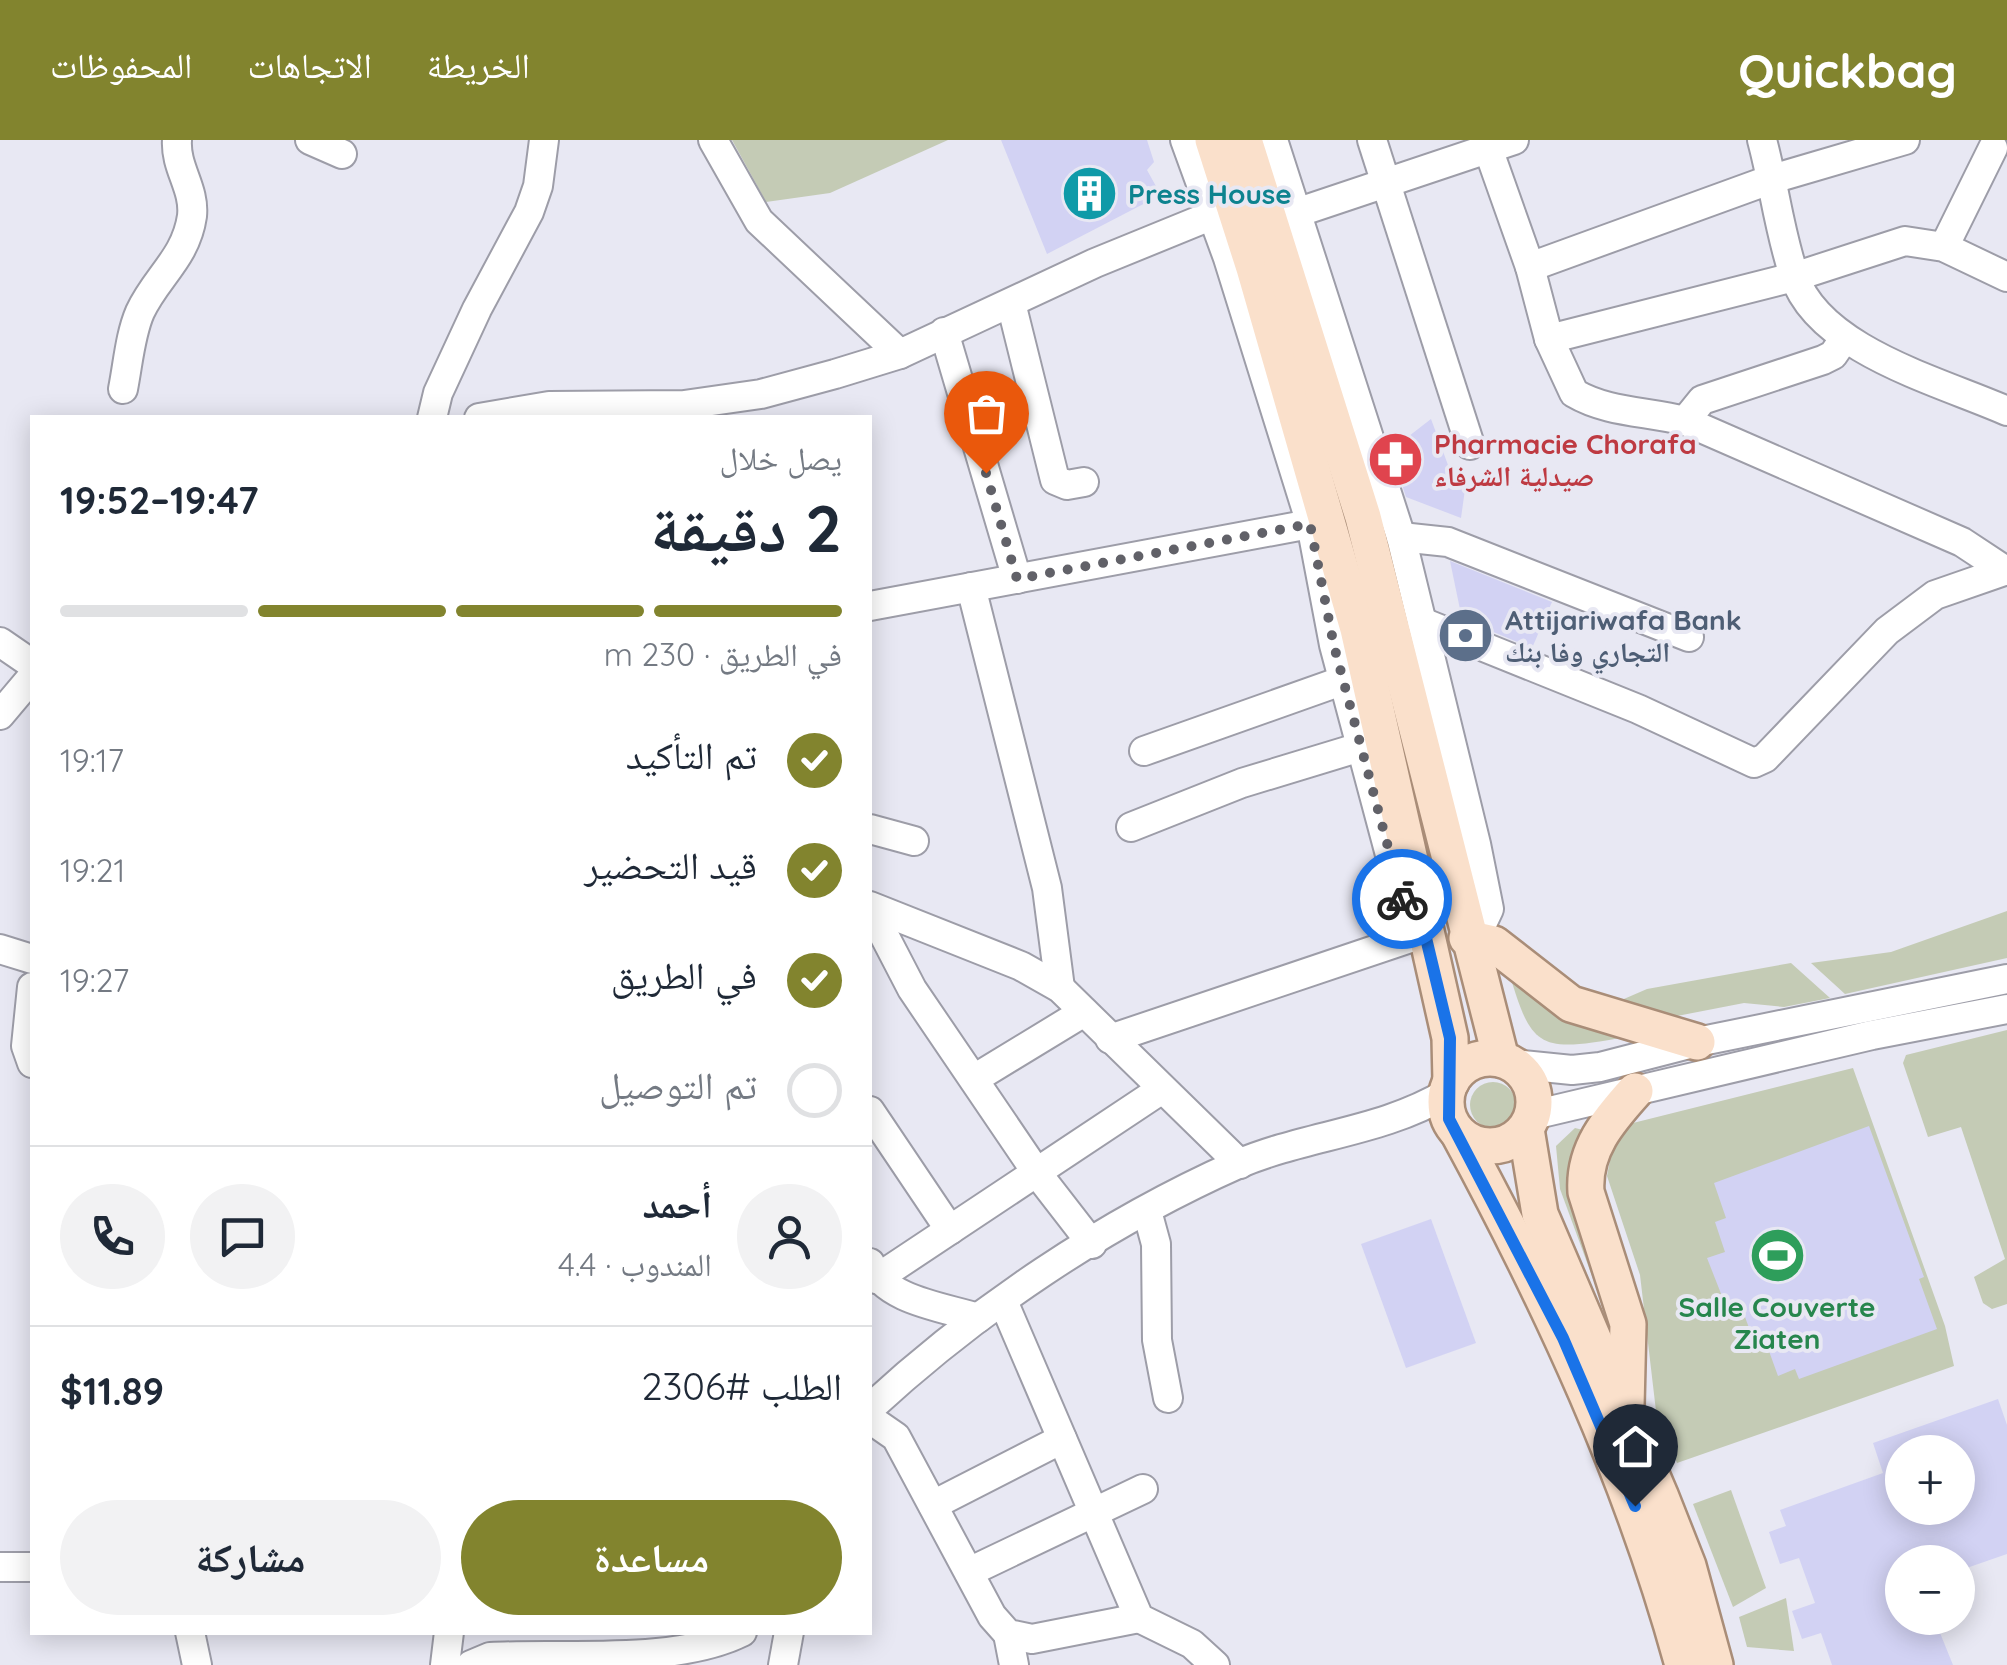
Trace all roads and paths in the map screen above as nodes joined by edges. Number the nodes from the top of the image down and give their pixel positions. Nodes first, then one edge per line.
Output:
1 (177, 140) edge
2 (310, 140) edge
3 (544, 140) edge
4 (712, 140) edge
5 (1185, 140) edge
6 (1212, 140) edge
7 (1244, 140) edge
8 (1273, 140) edge
9 (1372, 140) edge
10 (1762, 140) edge
11 (1905, 140) edge
12 (1495, 142) edge
13 (1992, 148) edge
14 (342, 154) dead end
15 (1772, 178) junction
16 (1387, 182) junction
17 (1222, 211) junction
18 (1299, 212) junction
19 (1944, 248) junction
20 (1530, 267) junction
21 (1794, 277) junction
22 (2007, 278) edge
23 (1011, 304) junction
24 (944, 332) junction
25 (1549, 339) junction
26 (1844, 339) junction
27 (900, 354) junction
28 (122, 388) dead end
29 (764, 406) edge
30 (685, 411) edge
31 (2007, 411) edge
32 (433, 415) edge
33 (496, 415) edge
34 (1685, 422) junction
35 (1470, 445) dead end
36 (1084, 482) dead end
37 (1319, 523) junction
38 (1401, 537) junction
39 (2007, 570) edge
40 (1017, 579) junction
41 (971, 587) junction
42 (872, 606) edge
43 (1422, 622) junction
44 (1689, 636) dead end
45 (0, 642) edge
46 (30, 663) edge
47 (1357, 675) junction
48 (30, 680) edge
49 (0, 714) edge
50 (1372, 743) junction
51 (1144, 751) dead end
52 (1131, 827) dead end
53 (872, 830) edge
54 (914, 841) dead end
55 (872, 908) edge
56 (872, 917) edge
57 (1474, 926) junction
58 (1418, 936) junction
59 (0, 949) edge
60 (879, 954) edge
61 (30, 958) edge
62 (2007, 979) edge
63 (1060, 988) junction
64 (30, 1001) edge
65 (2007, 1009) edge
66 (1084, 1012) junction
67 (1110, 1039) junction
68 (1697, 1042) junction
69 (23, 1050) edge
70 (1507, 1062) junction
71 (974, 1079) junction
72 (1449, 1088) junction
73 (1162, 1089) junction
74 (1635, 1091) junction
75 (872, 1114) edge
76 (1393, 1119) junction
77 (1530, 1122) junction
78 (1457, 1132) junction
79 (1240, 1164) junction
80 (1037, 1173) junction
81 (1147, 1210) junction
82 (950, 1230) junction
83 (1092, 1244) junction
84 (873, 1270) edge
85 (1003, 1301) junction
86 (978, 1318) junction
87 (1168, 1398) dead end
88 (872, 1406) edge
89 (1624, 1412) junction
90 (872, 1420) edge
91 (1062, 1440) junction
92 (1143, 1489) dead end
93 (933, 1504) junction
94 (1093, 1512) junction
95 (30, 1567) edge
96 (0, 1568) edge
97 (969, 1572) junction
98 (1138, 1618) junction
99 (1008, 1634) junction
100 (191, 1635) edge
101 (449, 1635) edge
102 (738, 1635) edge
103 (788, 1635) edge
104 (593, 1645) edge
105 (560, 1662) edge
106 (196, 1665) edge
107 (445, 1665) edge
108 (471, 1665) edge
109 (783, 1665) edge
110 (1014, 1665) edge
111 (1215, 1665) edge
112 (1684, 1665) edge
113 (1715, 1665) edge

1 - 28 street
2 - 14 street
3 - 32 street
4 - 27 street
5 - 17 street
6 - 17 main road
7 - 57 main road
8 - 18 street
9 - 16 street
10 - 15 street
11 - 15 street
12 - 16 street
12 - 20 street
13 - 19 street
15 - 20 street
15 - 21 street
16 - 18 street
16 - 35 street
17 - 23 street
17 - 37 main road
18 - 38 street
19 - 21 street
19 - 22 street
20 - 25 street
21 - 25 street
21 - 26 street
23 - 24 street
23 - 36 street
24 - 27 street
24 - 40 street
25 - 34 street
26 - 31 street
26 - 34 street
27 - 29 street
29 - 30 street
30 - 33 street
34 - 39 street
37 - 40 street
37 - 47 main road
38 - 43 street
38 - 44 street
39 - 43 street
40 - 41 street
41 - 42 street
41 - 63 street
43 - 57 street
45 - 46 street
47 - 50 main road
47 - 51 street
48 - 49 street
50 - 52 street
50 - 58 main road
53 - 54 street
55 - 63 street
56 - 60 street
57 - 68 main road
57 - 70 main road
58 - 67 street
58 - 72 main road
59 - 61 street
60 - 71 street
62 - 68 street
63 - 66 street
64 - 69 street
65 - 74 street
66 - 67 street
66 - 71 street
67 - 73 street
68 - 70 street
70 - 72 main road
70 - 77 main road
71 - 80 street
72 - 76 street
72 - 78 main road
73 - 79 street
73 - 80 street
74 - 77 street
74 - 89 main road
75 - 82 street
76 - 78 street
76 - 79 street
77 - 78 main road
77 - 89 main road
78 - 112 main road
79 - 81 street
80 - 82 street
80 - 83 street
81 - 83 street
81 - 87 street
82 - 84 street
83 - 85 street
84 - 86 street
85 - 86 street
85 - 91 street
86 - 88 street
89 - 113 main road
90 - 93 street
91 - 93 street
91 - 94 street
92 - 94 street
93 - 97 street
94 - 97 street
94 - 98 street
95 - 96 street
97 - 99 street
98 - 99 street
98 - 111 street
99 - 110 street
100 - 106 street
101 - 107 street
102 - 104 street
103 - 109 street
104 - 105 street
105 - 108 street

